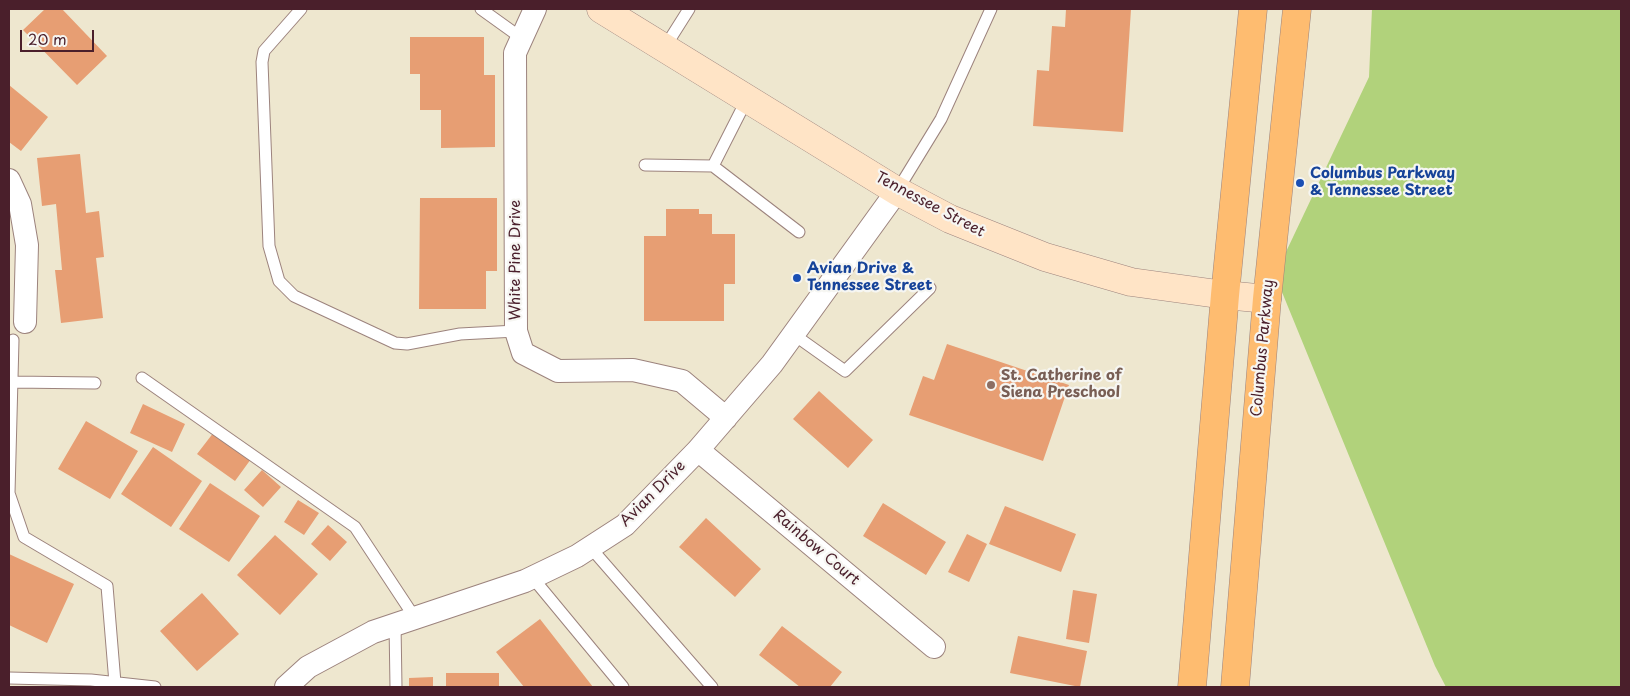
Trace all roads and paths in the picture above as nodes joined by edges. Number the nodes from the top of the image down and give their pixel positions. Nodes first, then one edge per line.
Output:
1 (301, 9) edge
2 (481, 9) edge
3 (535, 9) edge
4 (601, 9) edge
5 (689, 9) edge
6 (991, 9) edge
7 (1253, 9) edge
8 (1297, 9) edge
9 (520, 37) junction
10 (665, 47) junction
11 (747, 99) junction
12 (645, 165) dead end
13 (713, 166) junction
14 (9, 180) edge
15 (897, 191) junction
16 (798, 232) dead end
17 (930, 288) dead end
18 (1225, 296) junction
19 (1267, 299) junction
20 (19, 331) joint
21 (516, 331) junction
22 (793, 334) junction
23 (142, 378) dead end
24 (12, 382) junction
25 (95, 383) dead end
26 (726, 418) junction
27 (698, 450) junction
28 (590, 547) junction
29 (532, 577) junction
30 (405, 621) junction
31 (934, 647) dead end
32 (9, 678) edge
33 (28, 683) edge
34 (115, 683) junction
35 (293, 685) edge
36 (155, 687) edge
37 (396, 687) edge
38 (623, 687) edge
39 (712, 687) edge
40 (1192, 687) edge
41 (1235, 687) edge

1 - 21 lane
2 - 9 lane
3 - 9 street, White Pine Drive
4 - 10 main road, Tennessee Street
5 - 10 lane
6 - 15 lane
7 - 18 main road
8 - 19 main road, Columbus Parkway
9 - 21 street, White Pine Drive
10 - 11 main road, Tennessee Street
11 - 13 lane
11 - 15 main road, Tennessee Street
12 - 13 lane
13 - 16 lane
14 - 20 street
15 - 18 main road, Tennessee Street
15 - 22 street, Avian Drive
17 - 22 lane
18 - 19 main road, Tennessee Street
18 - 40 main road
19 - 41 main road, Columbus Parkway
20 - 24 lane
21 - 26 street, White Pine Drive
22 - 26 street, Avian Drive
23 - 30 lane
24 - 25 lane
24 - 34 lane
26 - 27 street, Avian Drive
27 - 28 street, Avian Drive
27 - 31 street, Rainbow Court
28 - 29 street, Avian Drive
28 - 39 lane
29 - 30 street, Avian Drive
29 - 38 lane
30 - 35 street, Avian Drive
30 - 37 lane
32 - 33 lane
33 - 34 lane
34 - 36 lane

